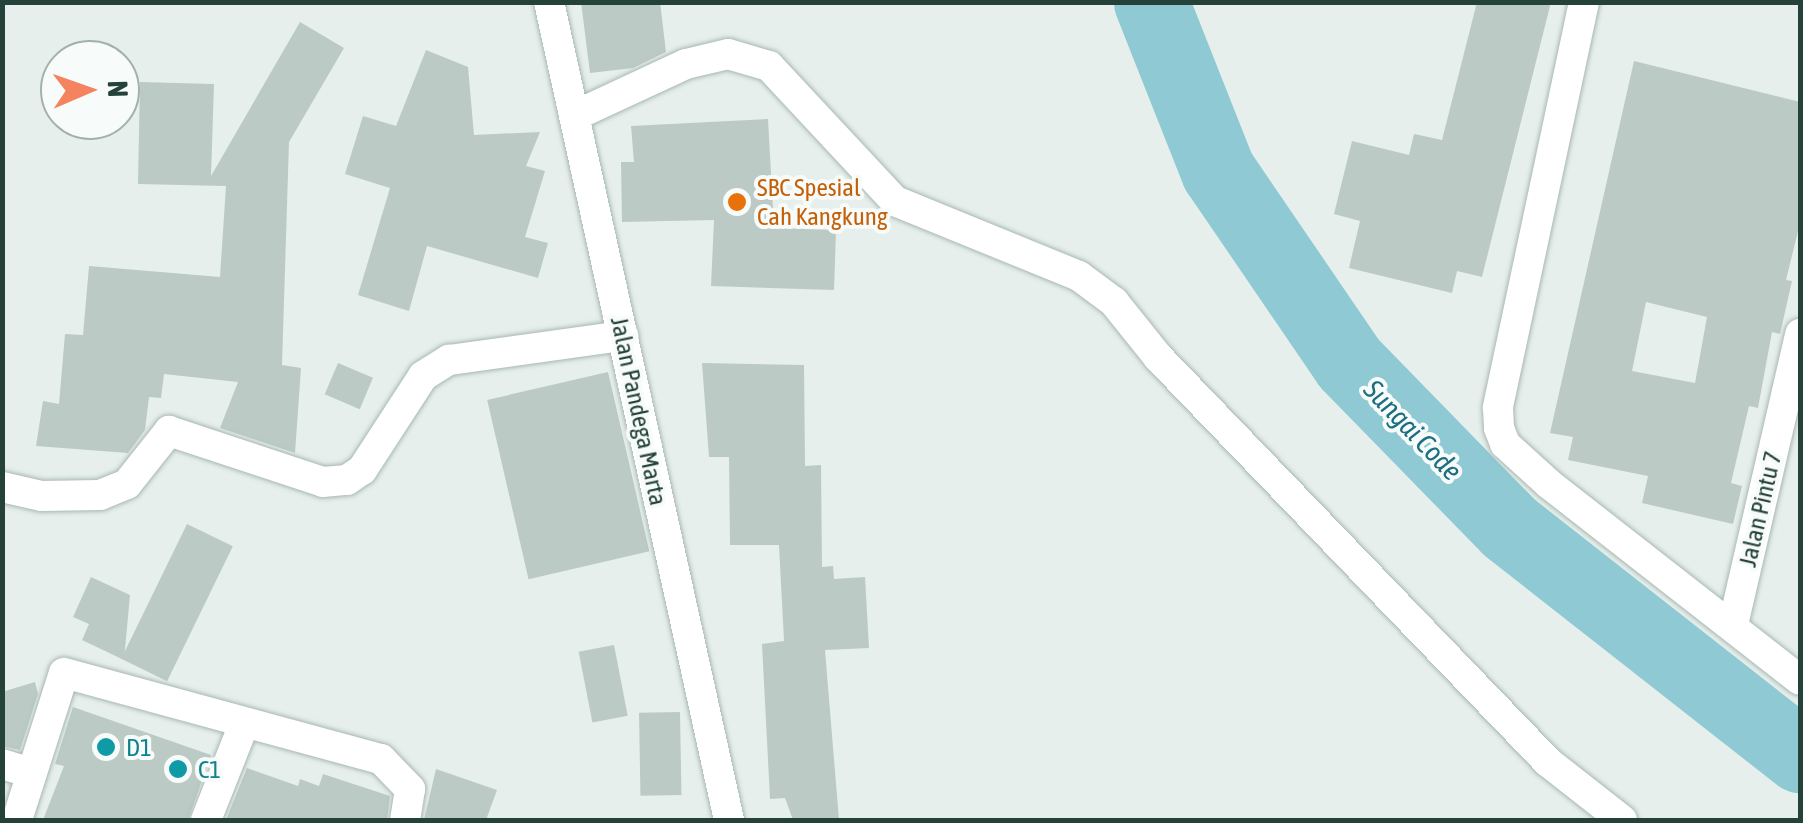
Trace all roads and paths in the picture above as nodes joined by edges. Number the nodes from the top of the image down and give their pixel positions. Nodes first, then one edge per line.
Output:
1 (548, 2) edge
2 (1584, 2) edge
3 (574, 116) junction
4 (1800, 334) edge
5 (623, 336) junction
6 (2, 487) edge
7 (1733, 624) junction
8 (1800, 680) edge
9 (244, 724) junction
10 (2, 764) edge
11 (32, 773) junction
12 (18, 820) edge
13 (206, 820) edge
14 (405, 820) edge
15 (729, 820) edge
16 (1622, 820) edge

1 - 3 street, Jalan Pandega Marta
2 - 7 street
3 - 5 street, Jalan Pandega Marta
3 - 16 street
4 - 7 street, Jalan Pintu 7
5 - 6 street
5 - 15 street, Jalan Pandega Marta
7 - 8 street
9 - 11 street
9 - 13 street
9 - 14 street
10 - 11 street
11 - 12 street

